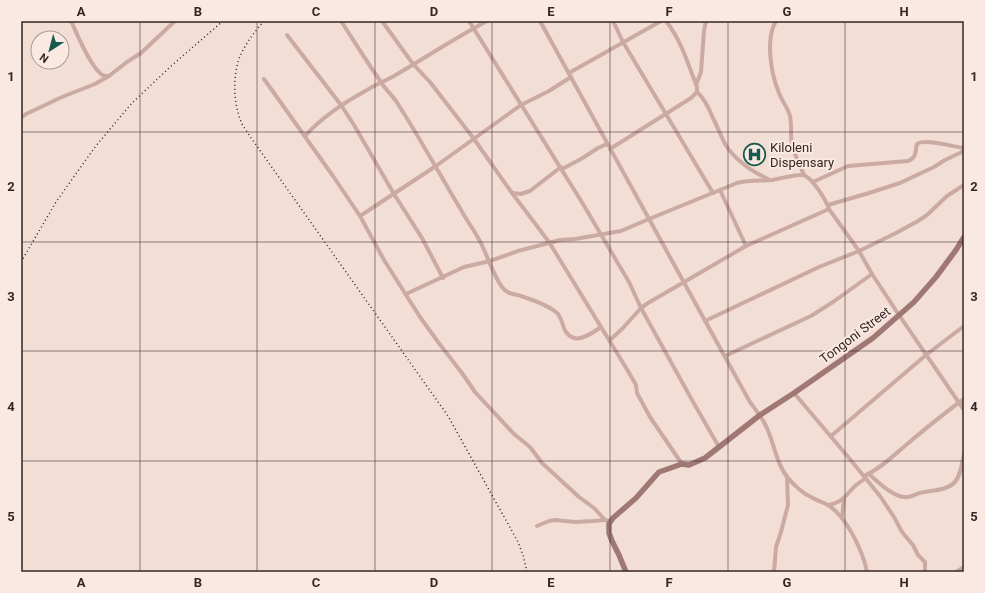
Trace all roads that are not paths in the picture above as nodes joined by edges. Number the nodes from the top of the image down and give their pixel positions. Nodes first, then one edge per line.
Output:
1 (70, 21) edge
2 (175, 21) edge
3 (341, 21) edge
4 (382, 21) edge
5 (469, 21) edge
6 (487, 21) edge
7 (540, 21) edge
8 (613, 21) edge
9 (661, 21) edge
10 (666, 21) edge
11 (706, 21) edge
12 (776, 21) edge
13 (474, 28) junction
14 (287, 35) dead end
15 (623, 42) junction
16 (413, 64) junction
17 (570, 75) junction
18 (109, 76) junction
19 (264, 79) dead end
20 (381, 83) junction
21 (696, 85) junction
22 (697, 92) junction
23 (341, 105) junction
24 (522, 105) junction
25 (666, 114) junction
26 (21, 118) edge
27 (305, 136) junction
28 (474, 139) junction
29 (607, 144) junction
30 (610, 149) junction
31 (964, 150) edge
32 (436, 166) junction
33 (562, 168) junction
34 (804, 175) junction
35 (771, 180) junction
36 (813, 182) junction
37 (964, 185) edge
38 (720, 190) junction
39 (512, 193) junction
40 (713, 193) junction
41 (394, 194) junction
42 (828, 207) junction
43 (360, 216) junction
44 (649, 219) junction
45 (601, 235) junction
46 (964, 237) edge
47 (549, 242) junction
48 (746, 246) junction
49 (859, 251) junction
50 (490, 261) junction
51 (872, 274) junction
52 (443, 278) junction
53 (684, 282) junction
54 (406, 294) junction
55 (642, 308) junction
56 (899, 316) junction
57 (705, 321) junction
58 (964, 326) edge
59 (602, 327) junction
60 (610, 340) junction
61 (926, 355) junction
62 (725, 356) junction
63 (794, 393) junction
64 (964, 399) edge
65 (959, 402) junction
66 (964, 410) edge
67 (760, 415) junction
68 (831, 436) junction
69 (719, 447) junction
70 (964, 454) edge
71 (682, 464) junction
72 (787, 476) junction
73 (866, 476) junction
74 (844, 498) junction
75 (828, 505) junction
76 (842, 518) junction
77 (608, 520) junction
78 (537, 526) dead end
79 (964, 567) edge
80 (626, 572) edge
81 (774, 572) edge
82 (867, 572) edge
83 (925, 572) edge
84 (956, 572) edge

1 - 18 street
2 - 18 street
3 - 20 street
4 - 16 street
5 - 13 street
6 - 13 street
7 - 17 street
8 - 15 street
9 - 15 street
10 - 21 street
11 - 21 street
12 - 34 street
13 - 16 street
13 - 24 street
14 - 23 street
15 - 17 street
15 - 25 street
16 - 20 street
16 - 28 street
17 - 24 street
17 - 29 street
18 - 26 street
19 - 27 street
20 - 23 street
20 - 32 street
21 - 22 street
22 - 25 street
22 - 35 street
23 - 27 street
23 - 41 street
24 - 28 street
24 - 33 street
25 - 30 street
25 - 40 street
27 - 43 street
28 - 32 street
28 - 39 street
29 - 30 street
29 - 33 street
30 - 44 street
31 - 36 street
31 - 42 street
32 - 41 street
32 - 50 street
33 - 39 street
33 - 45 street
34 - 35 street
34 - 36 street
35 - 38 street
36 - 42 street
37 - 49 street
38 - 40 street
38 - 48 street
39 - 47 street
40 - 44 street
41 - 43 street
41 - 52 street
42 - 48 street
42 - 49 street
43 - 54 street
44 - 45 street
44 - 53 street
45 - 47 street
45 - 55 street
46 - 56 street, Tongoni Street
47 - 50 street
47 - 59 street
48 - 53 street
49 - 51 street
49 - 57 street
50 - 52 street
50 - 59 street
51 - 56 street
51 - 62 street
52 - 54 street
53 - 55 street
53 - 57 street
54 - 77 street
55 - 60 street
55 - 69 street
56 - 61 street
56 - 63 street, Tongoni Street
57 - 62 street
58 - 61 street
59 - 60 street
60 - 71 street
61 - 65 street
61 - 68 street
62 - 67 street
63 - 67 street, Tongoni Street
63 - 68 street
64 - 65 street
65 - 66 street
65 - 73 street
67 - 69 street, Tongoni Street
67 - 72 street
68 - 73 street
69 - 71 street, Tongoni Street
70 - 73 street
71 - 77 street, Tongoni Street
72 - 75 street
72 - 81 street
73 - 74 street
73 - 83 street
74 - 75 street
74 - 76 street
75 - 76 street
76 - 82 street
77 - 78 street
77 - 80 street
79 - 84 street

